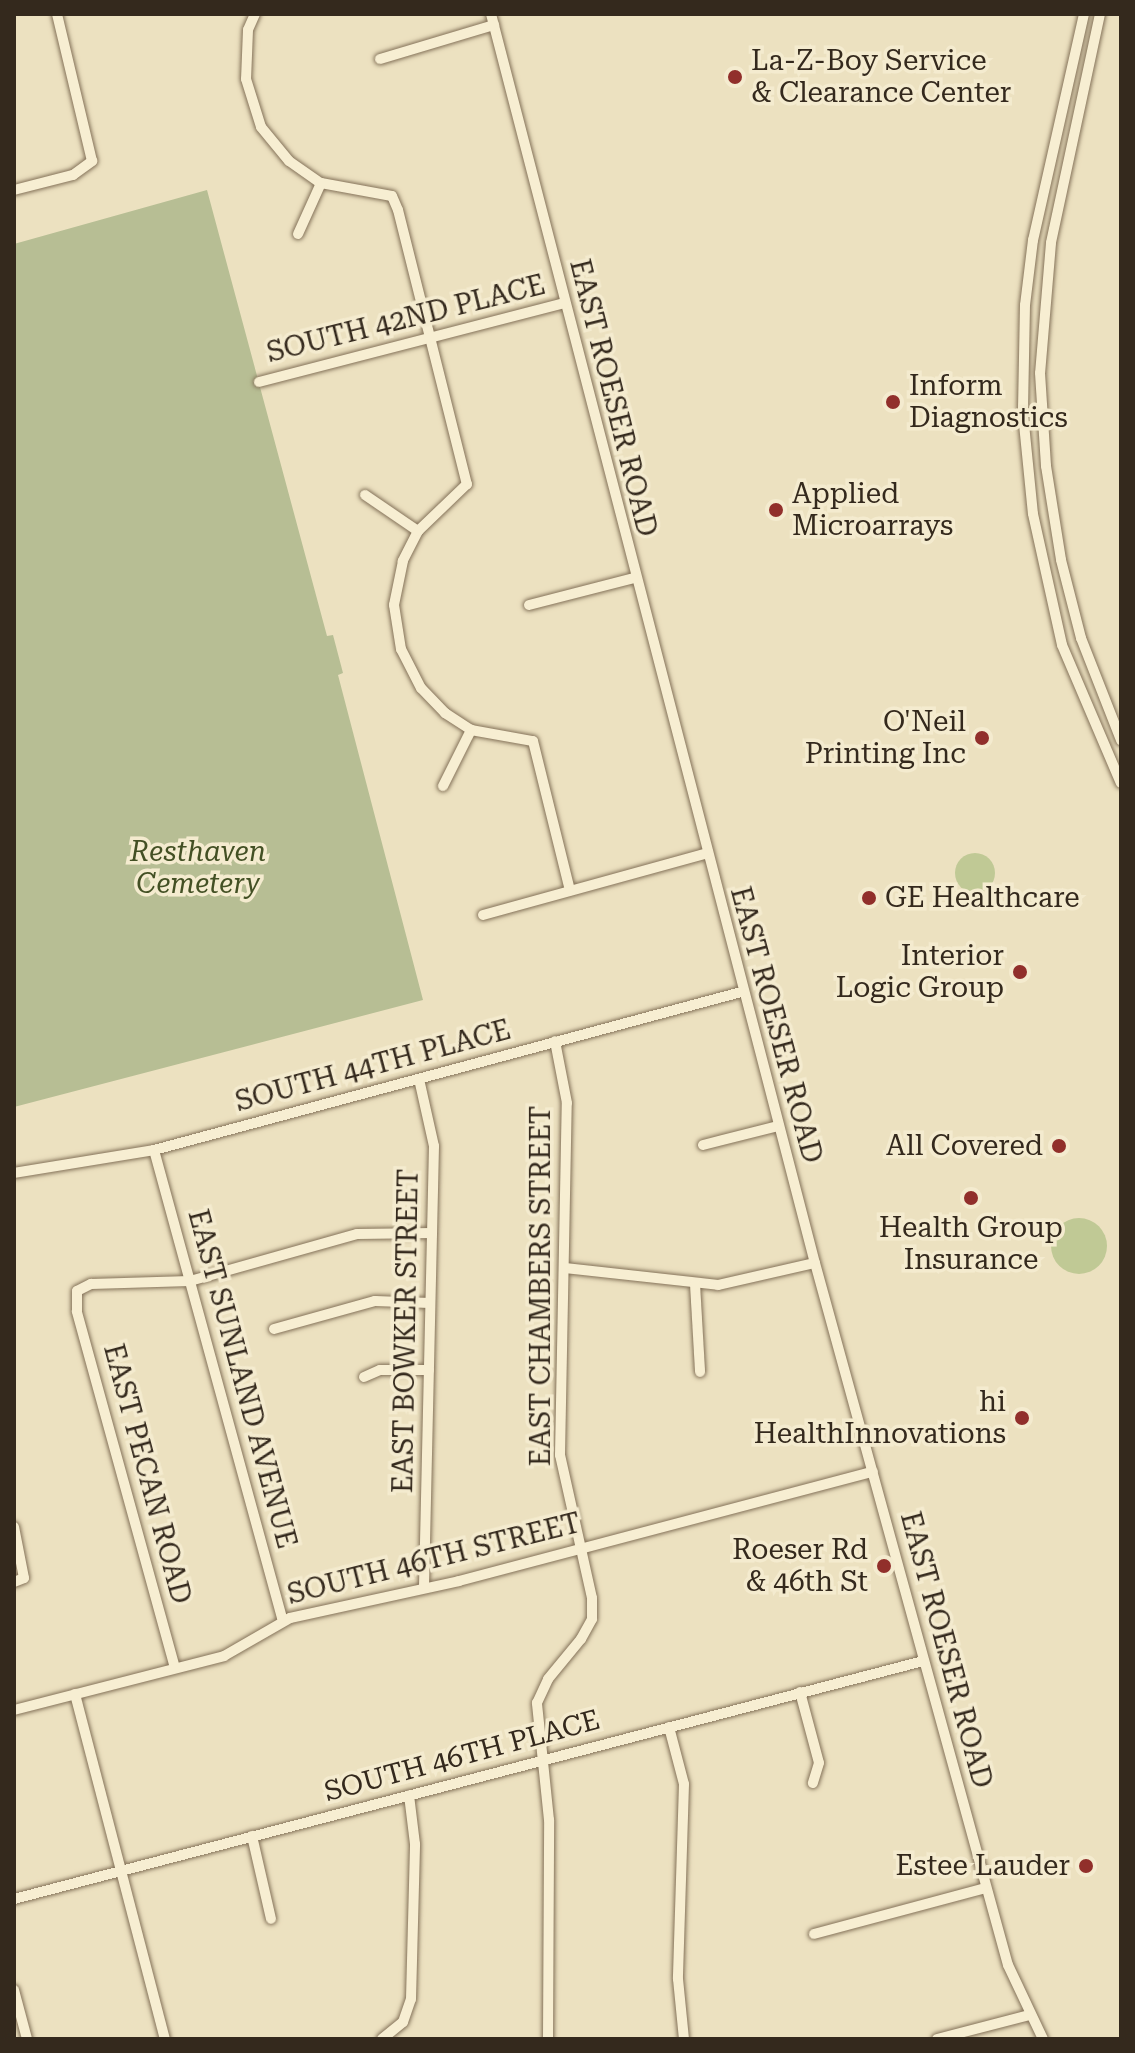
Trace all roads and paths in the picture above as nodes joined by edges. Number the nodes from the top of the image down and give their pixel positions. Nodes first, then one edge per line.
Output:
1 (57, 14) edge
2 (255, 14) edge
3 (1084, 14) edge
4 (1100, 14) edge
5 (492, 19) edge
6 (380, 59) dead end
7 (321, 183) junction
8 (14, 190) edge
9 (298, 234) dead end
10 (565, 303) junction
11 (431, 337) junction
12 (259, 382) dead end
13 (365, 495) dead end
14 (418, 531) junction
15 (634, 578) junction
16 (529, 605) dead end
17 (471, 730) junction
18 (1121, 740) edge
19 (1121, 783) edge
20 (443, 786) dead end
21 (705, 854) junction
22 (570, 890) junction
23 (483, 915) dead end
24 (741, 992) junction
25 (555, 1041) junction
26 (419, 1079) junction
27 (778, 1126) junction
28 (703, 1145) dead end
29 (154, 1150) junction
30 (14, 1173) edge
31 (432, 1233) junction
32 (815, 1263) junction
33 (565, 1268) junction
34 (190, 1281) junction
35 (695, 1284) junction
36 (430, 1303) junction
37 (274, 1329) dead end
38 (429, 1370) junction
39 (700, 1372) dead end
40 (364, 1377) dead end
41 (873, 1472) junction
42 (14, 1527) edge
43 (580, 1547) junction
44 (19, 1580) edge
45 (424, 1587) junction
46 (283, 1620) junction
47 (923, 1661) junction
48 (175, 1668) junction
49 (800, 1692) junction
50 (75, 1694) junction
51 (14, 1710) edge
52 (669, 1727) junction
53 (542, 1760) junction
54 (813, 1783) dead end
55 (409, 1795) junction
56 (252, 1836) junction
57 (121, 1871) junction
58 (986, 1888) junction
59 (14, 1899) edge
60 (271, 1919) dead end
61 (814, 1934) dead end
62 (14, 1990) edge
63 (1029, 2015) junction
64 (27, 2039) edge
65 (165, 2039) edge
66 (382, 2039) edge
67 (548, 2039) edge
68 (684, 2039) edge
69 (937, 2039) edge
70 (1043, 2039) edge

1 - 8 street
2 - 7 street
3 - 19 street
4 - 18 street
5 - 6 street
5 - 10 street, EAST ROESER ROAD
7 - 9 street
7 - 11 street
10 - 11 street, SOUTH 42ND PLACE
10 - 15 street, EAST ROESER ROAD
11 - 12 street, SOUTH 42ND PLACE
11 - 14 street
13 - 14 street
14 - 17 street
15 - 16 street
15 - 21 street, EAST ROESER ROAD
17 - 20 street
17 - 22 street
21 - 22 street
21 - 24 street, EAST ROESER ROAD
22 - 23 street
24 - 25 street, SOUTH 44TH PLACE
24 - 27 street, EAST ROESER ROAD
25 - 26 street, SOUTH 44TH PLACE
25 - 33 street, EAST CHAMBERS STREET
26 - 29 street, SOUTH 44TH PLACE
26 - 31 street, EAST BOWKER STREET
27 - 28 street
27 - 32 street, EAST ROESER ROAD
29 - 30 street, SOUTH 44TH PLACE
29 - 34 street, EAST SUNLAND AVENUE
31 - 34 street
31 - 36 street, EAST BOWKER STREET
32 - 35 street
32 - 41 street, EAST ROESER ROAD
33 - 35 street
33 - 43 street, EAST CHAMBERS STREET
34 - 46 street, EAST SUNLAND AVENUE
34 - 48 street, EAST PECAN ROAD
35 - 39 street
36 - 37 street
36 - 38 street, EAST BOWKER STREET
38 - 40 street
38 - 45 street, EAST BOWKER STREET
41 - 43 street, SOUTH 46TH STREET
41 - 47 street, EAST ROESER ROAD
42 - 44 street
43 - 45 street, SOUTH 46TH STREET
43 - 53 street, EAST CHAMBERS STREET
45 - 46 street, SOUTH 46TH STREET
46 - 48 street, SOUTH 46TH STREET
47 - 49 street, SOUTH 46TH PLACE
47 - 58 street, EAST ROESER ROAD
48 - 50 street, SOUTH 46TH STREET
49 - 52 street, SOUTH 46TH PLACE
49 - 54 street
50 - 51 street, SOUTH 46TH STREET
50 - 57 street
52 - 53 street, SOUTH 46TH PLACE
52 - 68 street
53 - 55 street, SOUTH 46TH PLACE
53 - 67 street, EAST CHAMBERS STREET
55 - 56 street, SOUTH 46TH PLACE
55 - 66 street
56 - 57 street, SOUTH 46TH PLACE
56 - 60 street
57 - 59 street, SOUTH 46TH PLACE
57 - 65 street
58 - 61 street
58 - 63 street, EAST ROESER ROAD
62 - 64 street
63 - 69 street
63 - 70 street, EAST ROESER ROAD

